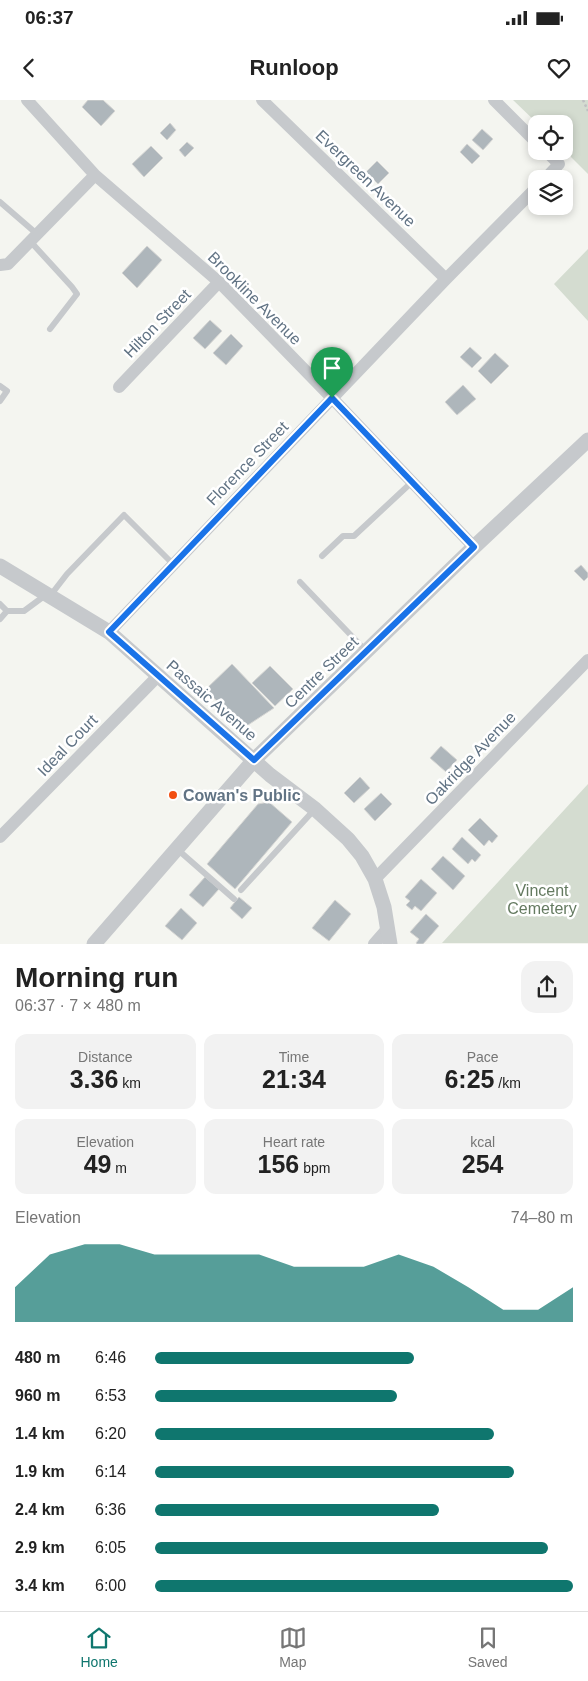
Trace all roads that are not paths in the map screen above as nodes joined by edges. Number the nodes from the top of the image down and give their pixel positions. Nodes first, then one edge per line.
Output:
1 (26, 100) edge
2 (262, 100) edge
3 (494, 100) edge
4 (528, 134) edge
5 (555, 160) edge
6 (553, 170) edge
7 (95, 175) junction
8 (528, 196) edge
9 (0, 202) edge
10 (34, 237) junction
11 (0, 265) edge
12 (446, 279) junction
13 (219, 282) junction
14 (50, 329) dead end
15 (0, 386) edge
16 (119, 387) dead end
17 (332, 398) junction
18 (0, 401) edge
19 (588, 440) edge
20 (412, 482) junction
21 (474, 547) junction
22 (322, 556) dead end
23 (173, 564) junction
24 (1, 569) edge
25 (300, 582) dead end
26 (49, 595) junction
27 (0, 604) edge
28 (7, 611) junction
29 (0, 619) edge
30 (109, 632) junction
31 (367, 651) junction
32 (588, 660) edge
33 (158, 676) junction
34 (254, 760) junction
35 (315, 809) junction
36 (0, 837) edge
37 (177, 849) junction
38 (375, 879) junction
39 (241, 890) dead end
40 (234, 898) dead end
41 (388, 928) junction
42 (94, 944) edge
43 (374, 944) edge
44 (390, 944) edge

1 - 7 street, Brookline Avenue
2 - 12 street, Evergreen Avenue
3 - 4 street
5 - 6 street
7 - 10 street
7 - 13 street, Brookline Avenue
8 - 12 street, Florence Street
9 - 10 lane
10 - 11 street
10 - 14 lane
12 - 17 street, Florence Street
13 - 16 street, Hilton Street
13 - 17 street, Brookline Avenue
15 - 18 lane
17 - 20 street, Brookline Avenue
17 - 23 street, Florence Street
19 - 21 street, Centre Street
20 - 21 street, Brookline Avenue
20 - 22 lane
21 - 31 street, Centre Street
23 - 26 lane
23 - 30 street, Florence Street
24 - 26 street, Passaic Avenue
25 - 31 lane
26 - 28 lane
26 - 30 street, Passaic Avenue
27 - 28 lane
28 - 29 lane
30 - 33 street, Passaic Avenue
31 - 34 street, Centre Street
32 - 38 street, Oakridge Avenue
33 - 34 street, Passaic Avenue
33 - 36 street, Ideal Court
34 - 35 street, Passaic Avenue
34 - 37 street, Centre Street
35 - 38 street, Passaic Avenue
35 - 39 lane
37 - 40 lane
37 - 42 street, Centre Street
38 - 41 street, Passaic Avenue
41 - 43 street
41 - 44 street, Passaic Avenue

